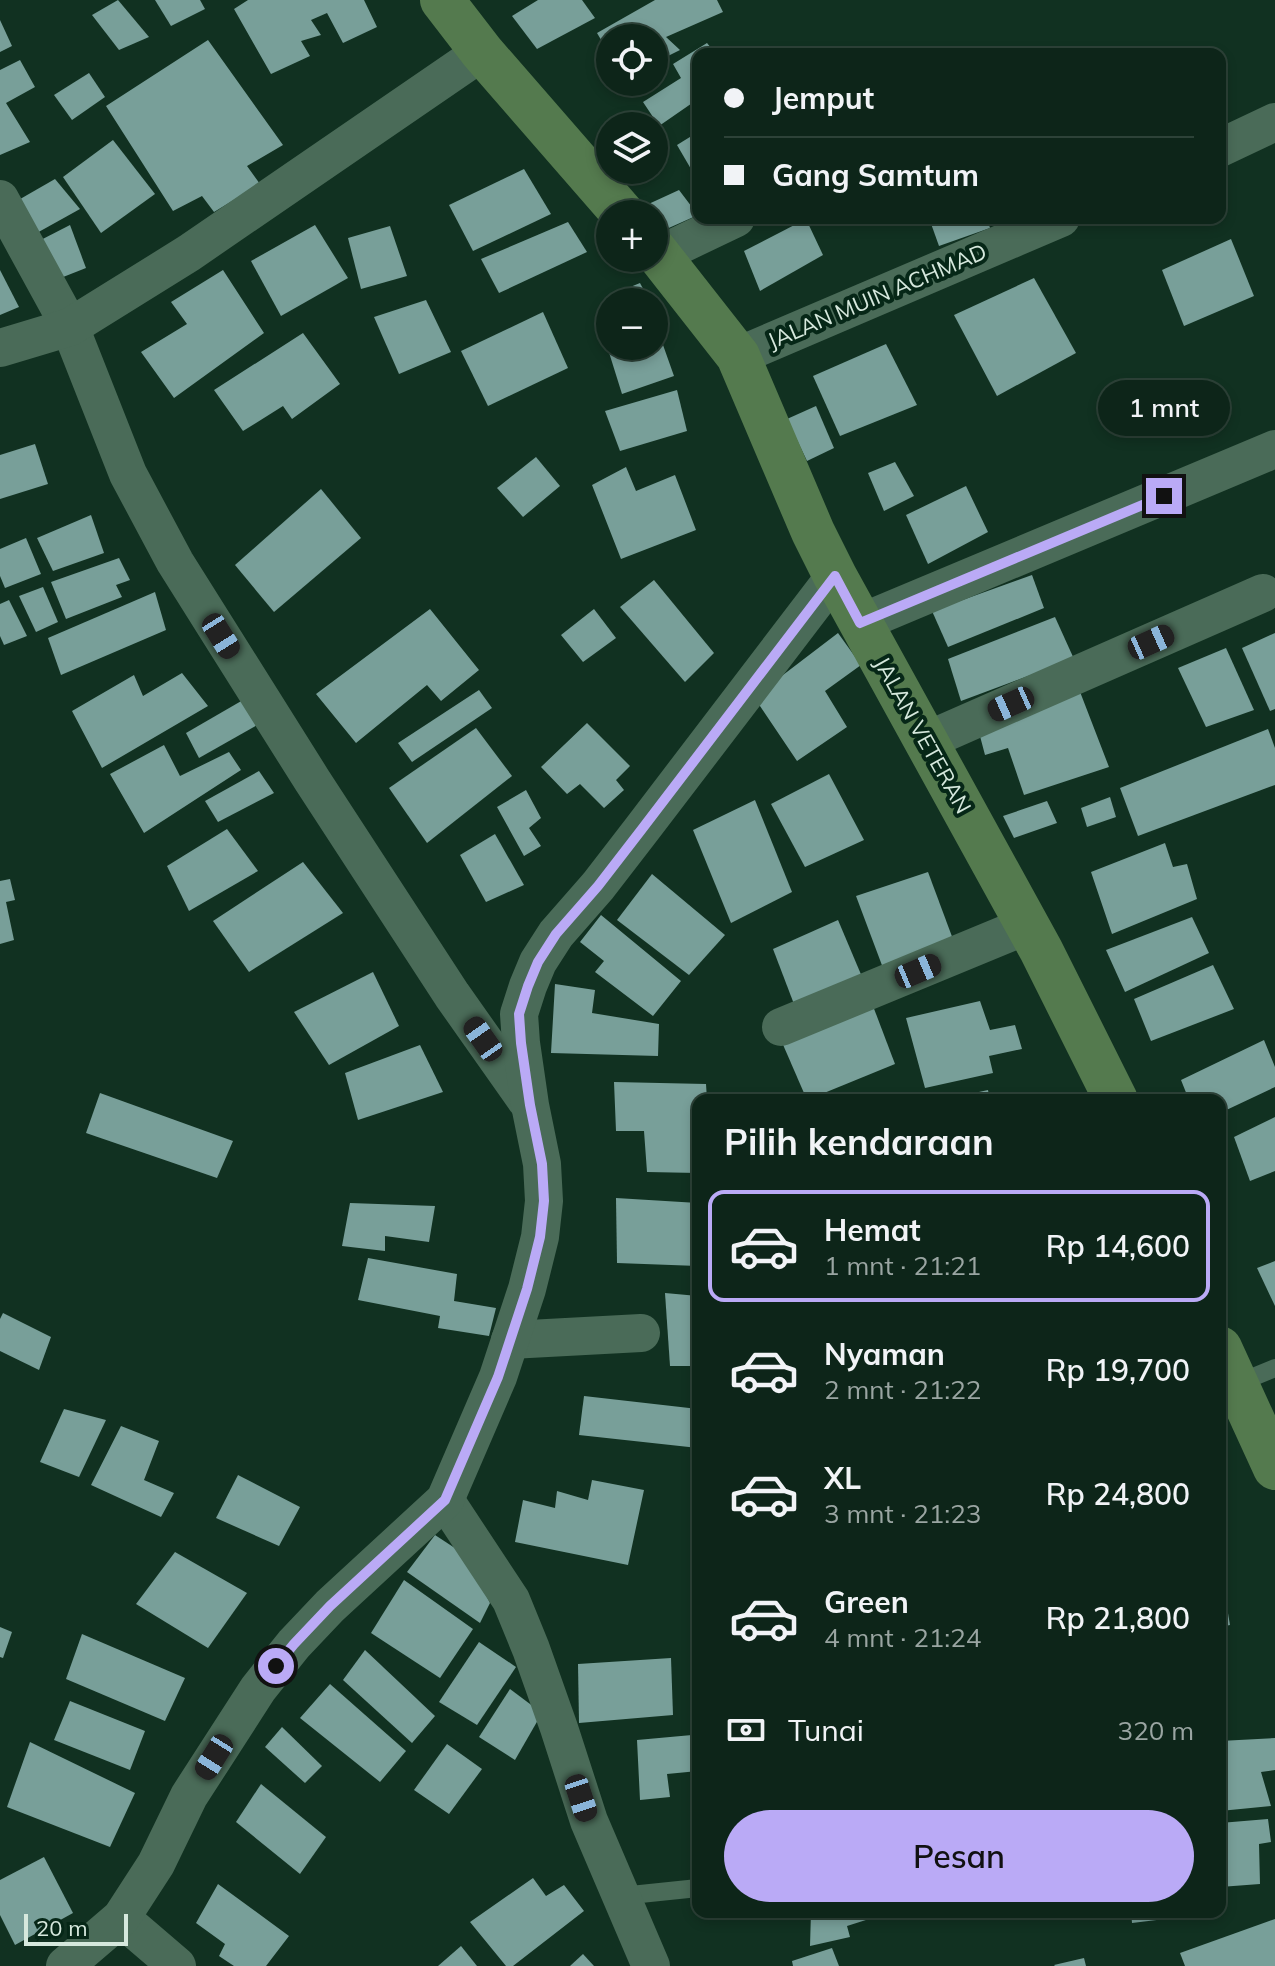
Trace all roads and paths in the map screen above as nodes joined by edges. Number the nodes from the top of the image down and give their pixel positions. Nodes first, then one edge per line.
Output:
1 (442, 0) edge
2 (482, 52) junction
3 (1275, 122) edge
4 (1226, 145) edge
5 (0, 199) edge
6 (611, 200) edge
7 (722, 224) edge
8 (1047, 224) edge
9 (668, 247) edge
10 (668, 267) edge
11 (70, 327) junction
12 (0, 348) edge
13 (738, 356) junction
14 (1275, 449) edge
15 (835, 576) junction
16 (1263, 593) dead end
17 (860, 623) junction
18 (926, 741) junction
19 (1028, 925) junction
20 (781, 1027) dead end
21 (1113, 1094) edge
22 (530, 1105) junction
23 (641, 1333) dead end
24 (510, 1340) junction
25 (1244, 1367) edge
26 (1275, 1468) edge
27 (445, 1500) junction
28 (692, 1889) edge
29 (621, 1896) junction
30 (121, 1918) junction
31 (65, 1966) edge
32 (177, 1966) edge
33 (651, 1966) edge

1 - 2 street
2 - 6 street
2 - 11 street
3 - 4 street
5 - 11 street
7 - 9 street
8 - 13 street, JALAN MUIN ACHMAD
10 - 13 street, JALAN VETERAN
11 - 12 street
11 - 22 street
13 - 15 street, JALAN VETERAN
14 - 17 street
15 - 17 street, JALAN VETERAN
15 - 22 street
16 - 18 street
17 - 18 street, JALAN VETERAN
18 - 19 street, JALAN VETERAN
19 - 20 street
19 - 21 street, JALAN VETERAN
22 - 24 street
23 - 24 street
24 - 27 street
25 - 26 street
27 - 29 street
27 - 30 street
28 - 29 lane
29 - 33 street
30 - 31 street
30 - 32 street

